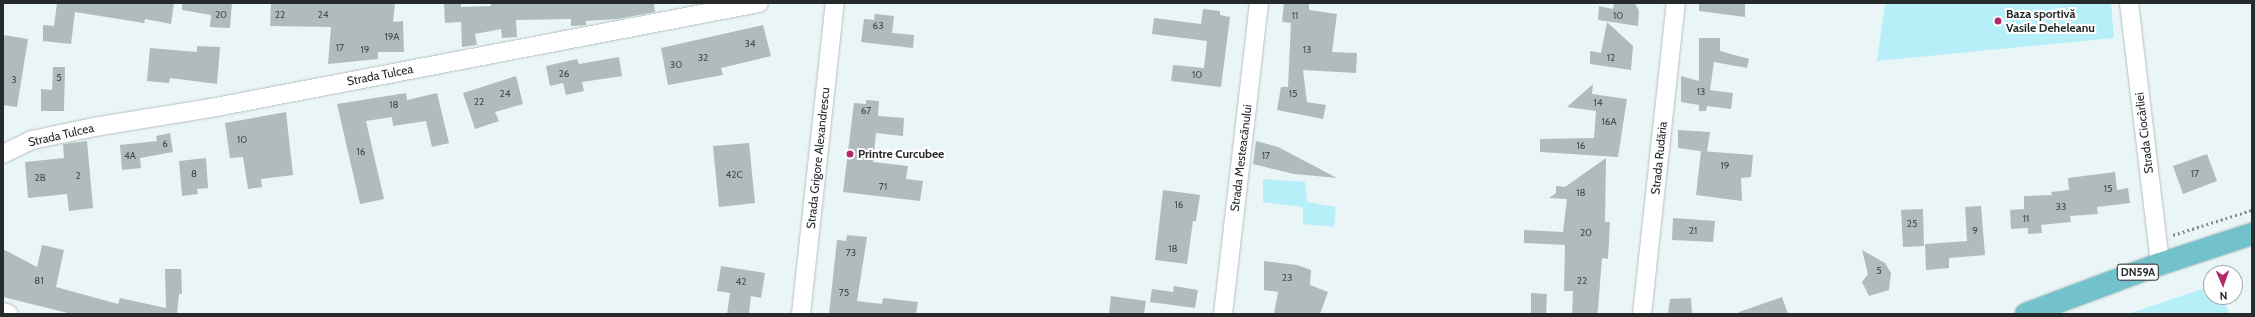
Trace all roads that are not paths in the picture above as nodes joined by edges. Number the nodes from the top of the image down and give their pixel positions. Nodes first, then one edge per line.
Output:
1 (759, 3) edge
2 (835, 3) edge
3 (1259, 3) edge
4 (1676, 3) edge
5 (2129, 3) edge
6 (3, 154) edge
7 (2252, 234) edge
8 (2160, 264) junction
9 (3, 312) edge
10 (9, 314) edge
11 (801, 314) edge
12 (1223, 314) edge
13 (1642, 314) edge
14 (2026, 314) edge

1 - 6 street, Strada Tulcea
2 - 11 street, Strada Grigore Alexandrescu
3 - 12 street, Strada Mesteacănului
4 - 13 street, Strada Rudăria
5 - 8 street, Strada Ciocârliei
7 - 8 main road, DN59A
8 - 14 main road, DN59A
9 - 10 street

